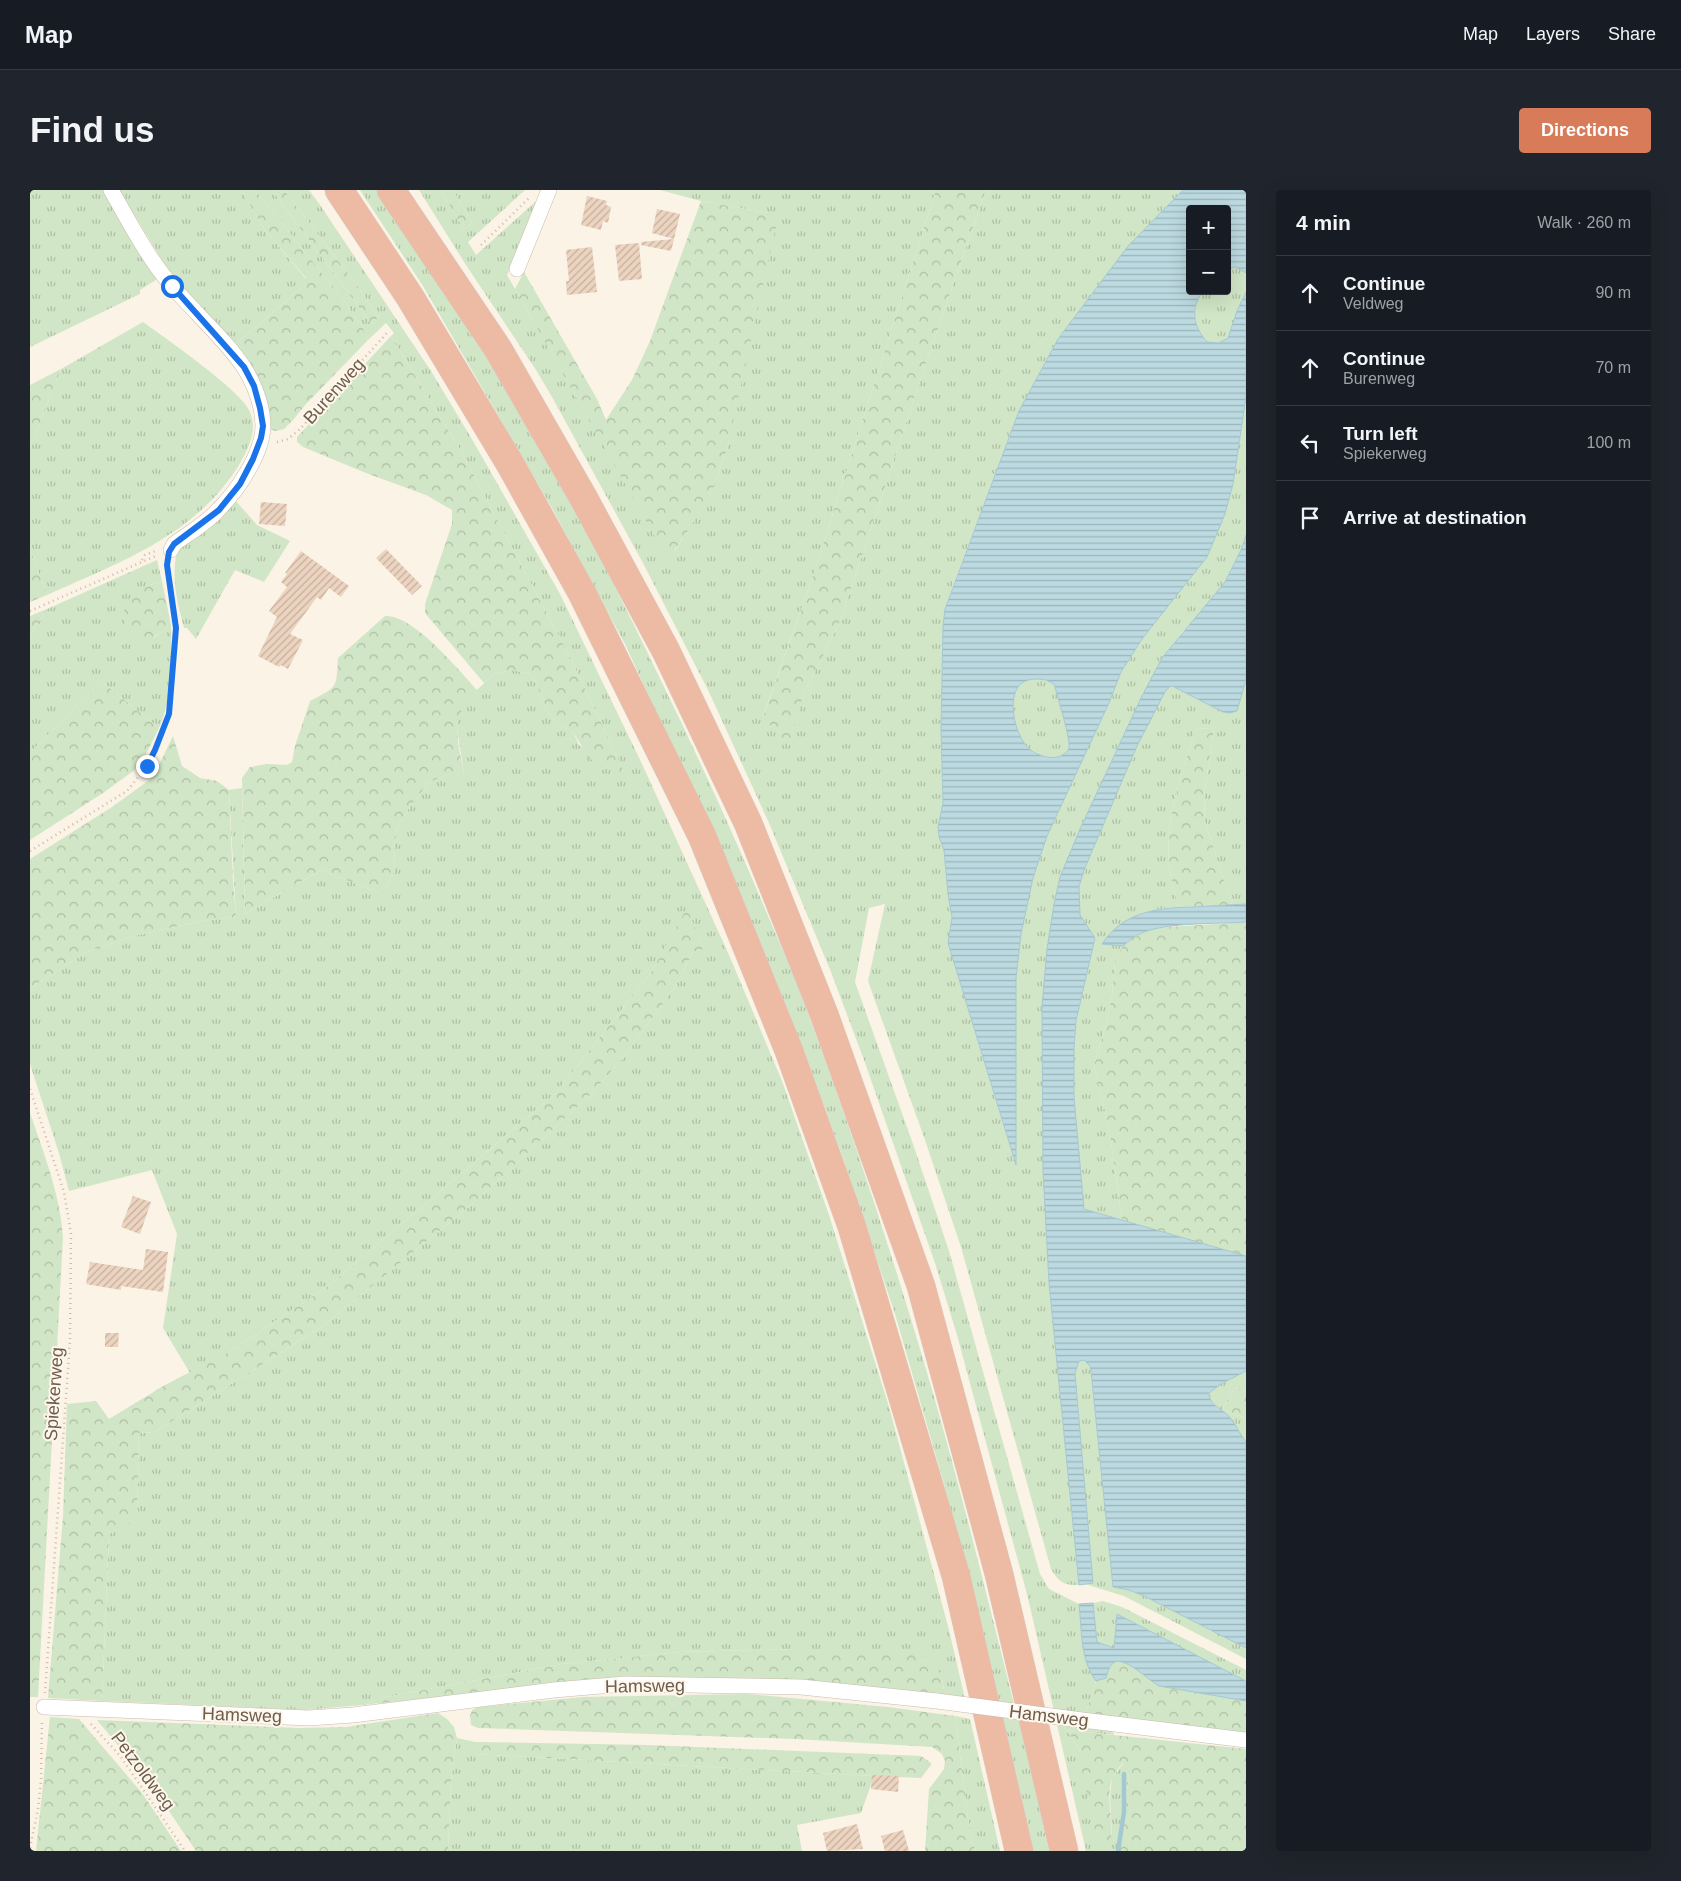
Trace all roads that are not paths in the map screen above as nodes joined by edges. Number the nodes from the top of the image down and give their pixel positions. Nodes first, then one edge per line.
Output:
1 (111, 190) edge
2 (339, 190) edge
3 (391, 190) edge
4 (549, 190) edge
5 (517, 269) dead end
6 (169, 550) road end
7 (44, 1707) road end
8 (1246, 1740) edge
9 (1019, 1851) edge
10 (1064, 1851) edge

1 - 6 street
2 - 9 highway
3 - 10 highway
4 - 5 street
7 - 8 street, Hamsweg, bridge

